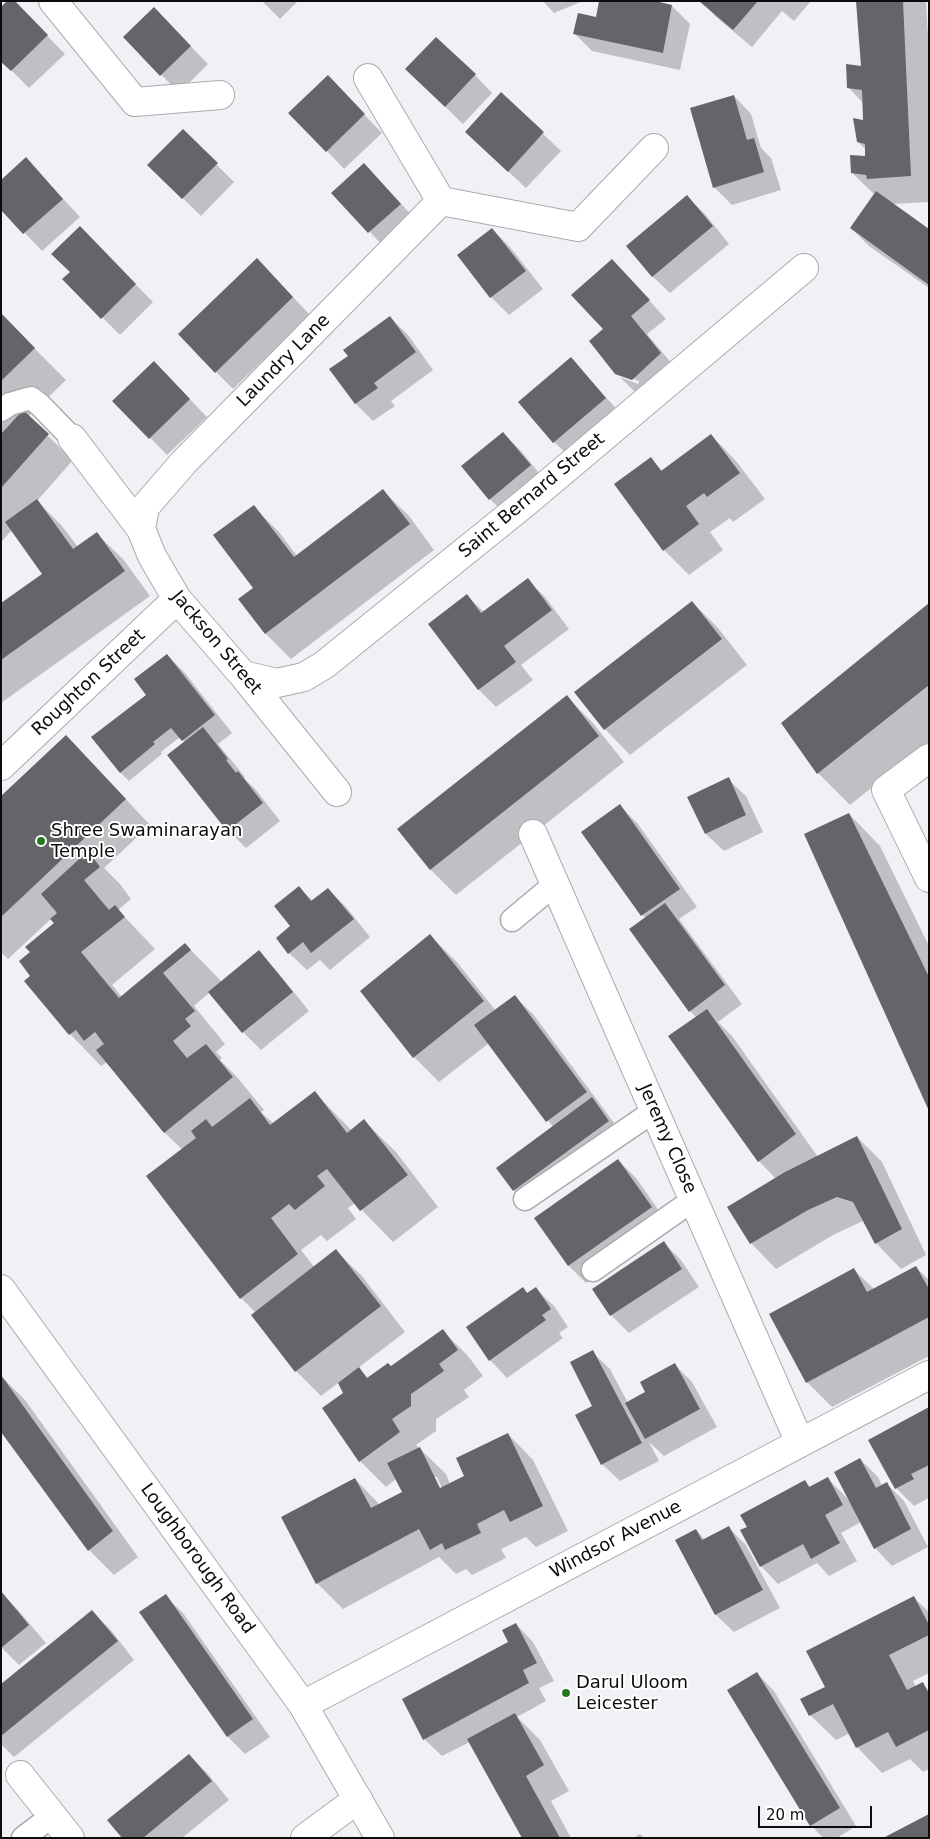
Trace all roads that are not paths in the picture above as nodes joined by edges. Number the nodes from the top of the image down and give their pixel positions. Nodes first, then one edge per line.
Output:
1 (53, 1) edge
2 (368, 78) dead end
3 (220, 95) dead end
4 (654, 148) dead end
5 (441, 201) junction
6 (804, 268) dead end
7 (1, 410) edge
8 (72, 438) joint
9 (141, 529) junction
10 (177, 600) junction
11 (243, 674) junction
12 (929, 758) edge
13 (1, 766) edge
14 (337, 792) dead end
15 (533, 834) dead end
16 (929, 878) edge
17 (555, 884) junction
18 (512, 920) dead end
19 (654, 1110) junction
20 (525, 1199) dead end
21 (693, 1200) junction
22 (592, 1270) dead end
23 (1, 1289) edge
24 (929, 1376) edge
25 (800, 1443) junction
26 (303, 1705) junction
27 (20, 1775) dead end
28 (358, 1799) junction
29 (52, 1816) junction
30 (23, 1838) edge
31 (70, 1838) edge
32 (305, 1838) edge
33 (380, 1838) edge

1 - 3 street
2 - 5 street
4 - 5 street
5 - 9 street, Laundry Lane
6 - 11 street, Saint Bernard Street
7 - 8 lane
8 - 9 street, Jackson Street
9 - 10 street, Jackson Street
10 - 11 street, Jackson Street
10 - 13 street, Roughton Street
11 - 14 street, Jackson Street
12 - 16 street
15 - 17 street, Jeremy Close
17 - 18 lane
17 - 19 street, Jeremy Close
19 - 20 lane
19 - 21 street, Jeremy Close
21 - 22 lane
21 - 25 street, Jeremy Close
23 - 26 street, Loughborough Road
24 - 25 street, Windsor Avenue
25 - 26 street, Windsor Avenue
26 - 28 street, Loughborough Road
27 - 29 street
28 - 32 street
28 - 33 street, Loughborough Road
29 - 30 lane
29 - 31 street

